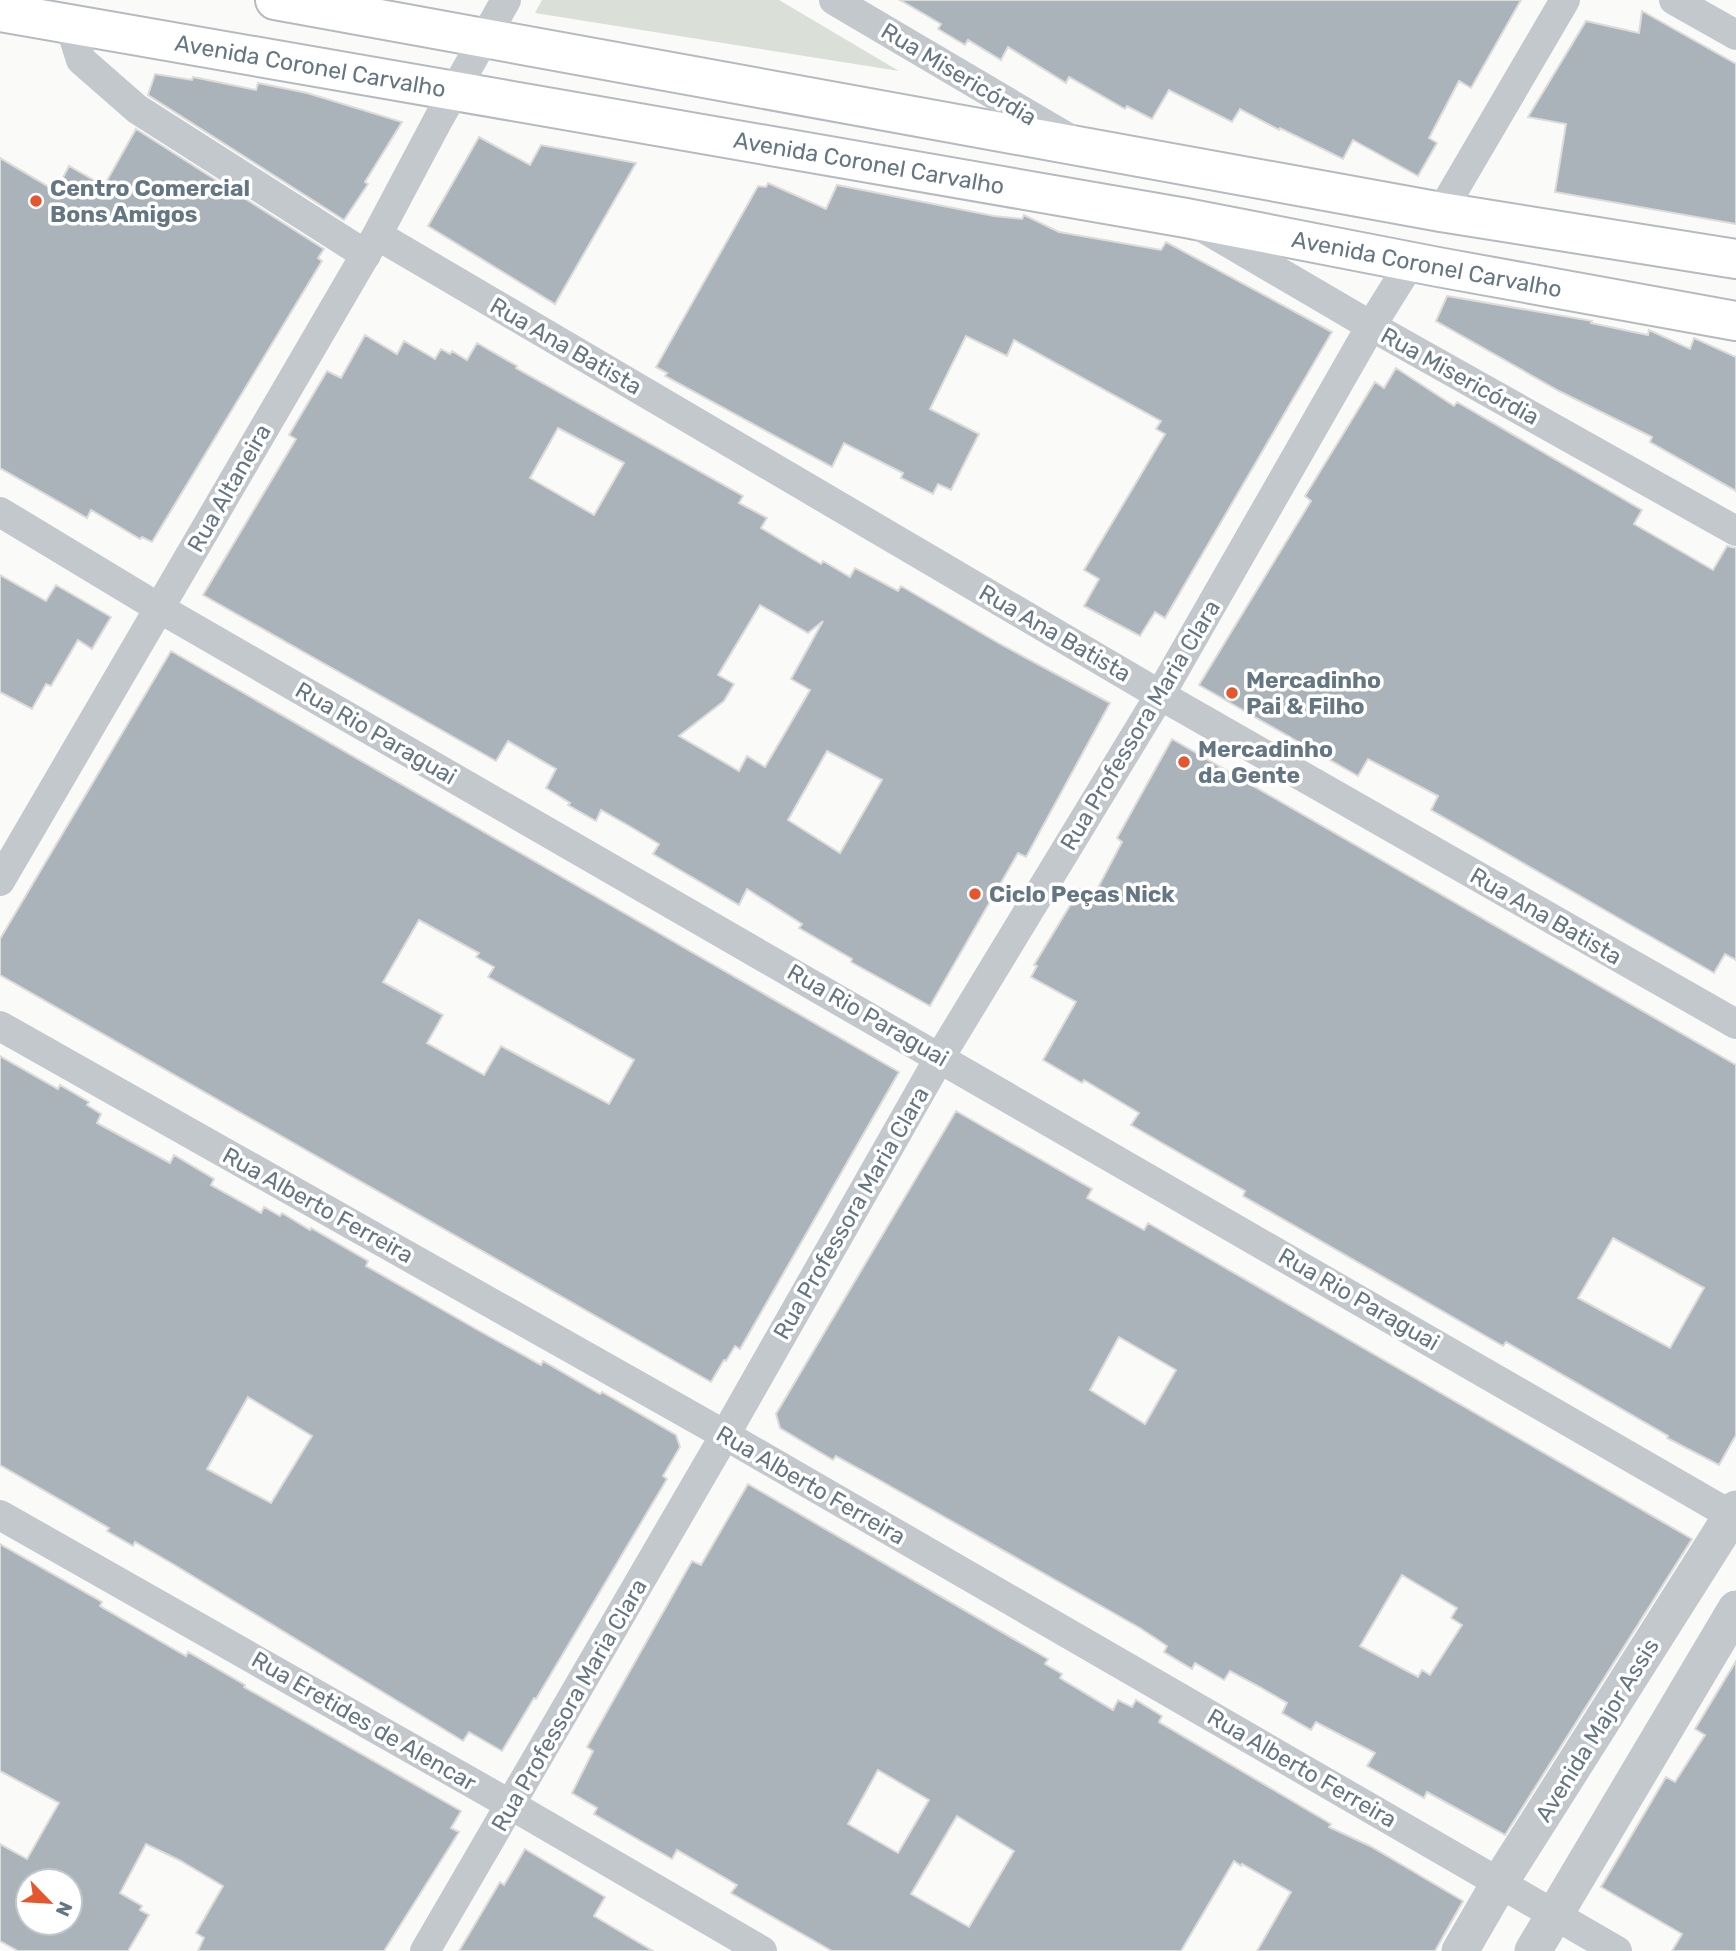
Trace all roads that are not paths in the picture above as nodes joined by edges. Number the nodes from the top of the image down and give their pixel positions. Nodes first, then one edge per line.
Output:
1 (275, 0) edge
2 (506, 0) edge
3 (834, 0) edge
4 (1565, 0) edge
5 (1674, 0) edge
6 (0, 12) edge
7 (70, 25) junction
8 (1736, 35) edge
9 (484, 39) junction
10 (453, 92) junction
11 (1084, 148) junction
12 (1441, 212) junction
13 (1186, 218) junction
14 (371, 245) junction
15 (1736, 259) edge
16 (1411, 262) junction
17 (1736, 321) edge
18 (1371, 326) junction
19 (0, 512) edge
20 (1736, 531) edge
21 (159, 608) junction
22 (1160, 695) junction
23 (0, 881) edge
24 (1736, 1024) edge
25 (0, 1026) edge
26 (940, 1057) junction
27 (725, 1435) junction
28 (1735, 1514) edge
29 (0, 1515) edge
30 (1736, 1609) edge
31 (511, 1805) junction
32 (1500, 1882) junction
33 (1555, 1914) junction
34 (425, 1951) edge
35 (762, 1951) edge
36 (1460, 1951) edge
37 (1532, 1951) edge
38 (1617, 1951) edge

1 - 9 main road
2 - 9 street, Rua Altaneira
3 - 11 street, Rua Misericórdia
4 - 12 street
5 - 8 street
6 - 7 main road, Avenida Coronel Carvalho
7 - 10 main road, Avenida Coronel Carvalho
7 - 14 street, Rua Ana Batista
9 - 10 street, Rua Altaneira
9 - 11 main road
10 - 13 main road, Avenida Coronel Carvalho
10 - 14 street, Rua Altaneira
11 - 12 main road
12 - 15 main road
13 - 16 main road, Avenida Coronel Carvalho
13 - 18 street, Rua Misericórdia
14 - 21 street, Rua Altaneira
14 - 22 street, Rua Ana Batista
16 - 17 main road, Avenida Coronel Carvalho
16 - 18 street, Rua Professora Maria Clara
18 - 20 street, Rua Misericórdia
18 - 22 street, Rua Professora Maria Clara
19 - 21 street, Rua Rio Paraguai
21 - 23 street, Rua Altaneira
21 - 26 street, Rua Rio Paraguai
22 - 24 street, Rua Ana Batista
22 - 26 street, Rua Professora Maria Clara
25 - 27 street, Rua Alberto Ferreira
26 - 27 street, Rua Professora Maria Clara
26 - 28 street, Rua Rio Paraguai
27 - 31 street, Rua Professora Maria Clara
27 - 32 street, Rua Alberto Ferreira
28 - 32 street, Avenida Major Assis
29 - 31 street, Rua Eretides de Alencar
30 - 33 street
31 - 34 street, Rua Professora Maria Clara
31 - 35 street, Rua Eretides de Alencar
32 - 33 street, Rua Alberto Ferreira
32 - 36 street, Avenida Major Assis
33 - 37 street
33 - 38 street, Rua Alberto Ferreira

